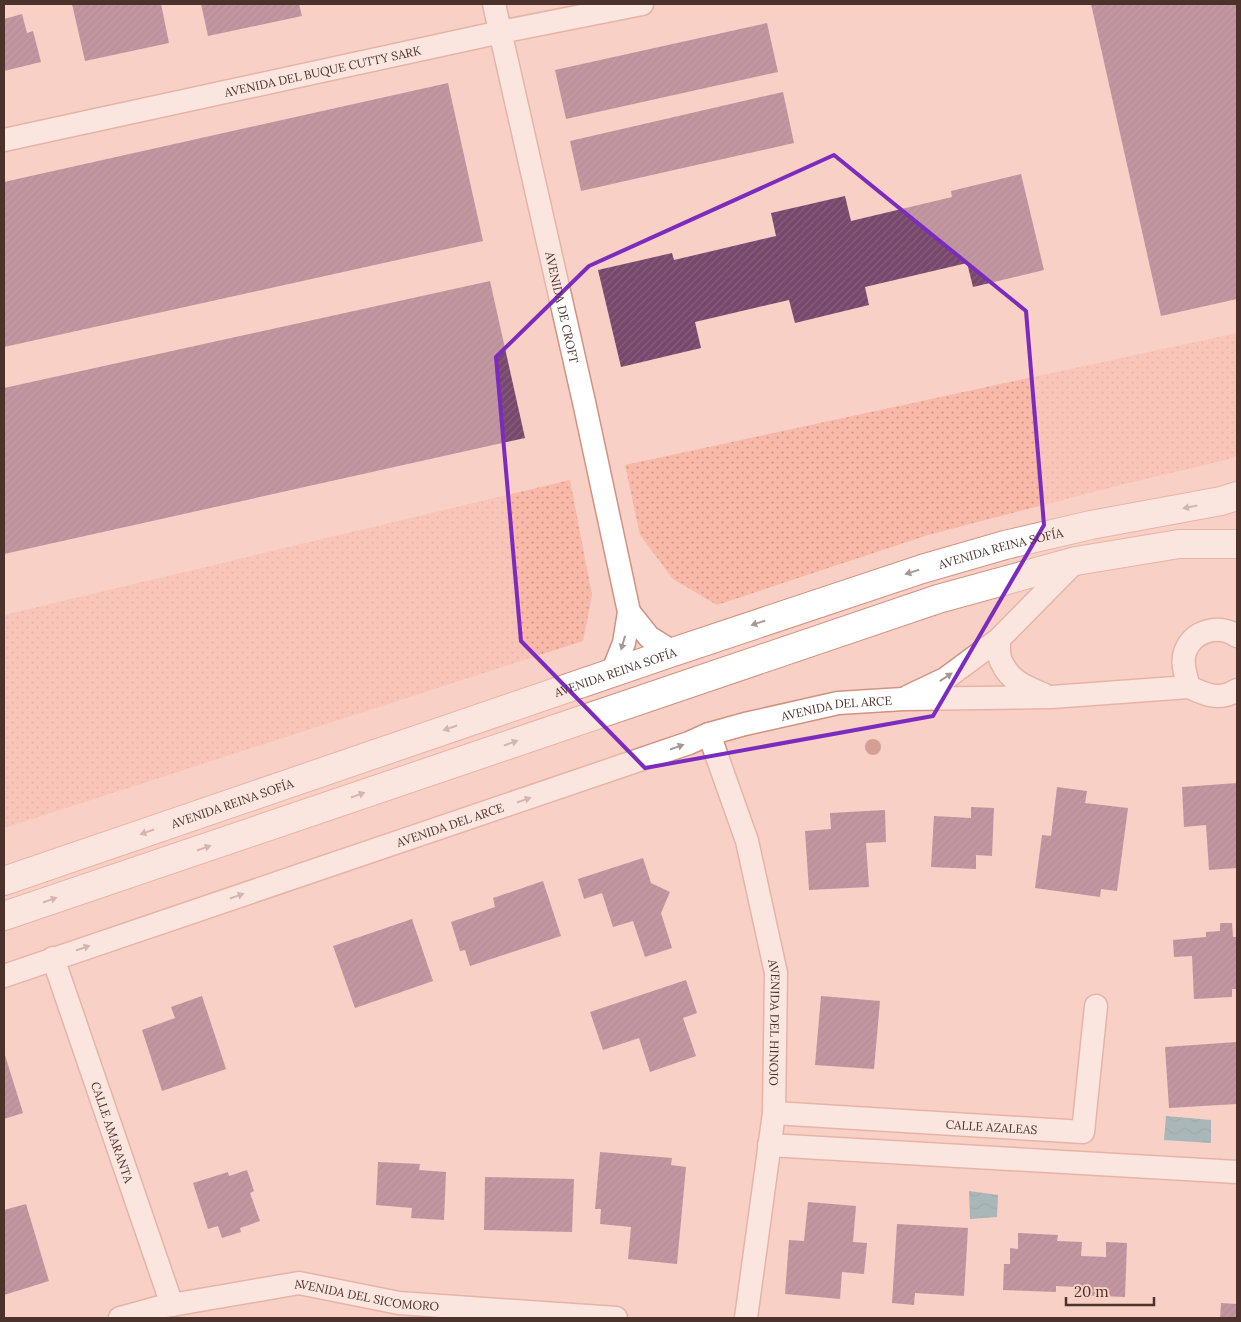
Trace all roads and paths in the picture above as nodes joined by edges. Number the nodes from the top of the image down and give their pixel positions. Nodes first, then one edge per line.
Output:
1 (494, 4) edge
2 (642, 4) edge
3 (501, 32) junction
4 (4, 140) edge
5 (1237, 496) edge
6 (1237, 544) edge
7 (1076, 561) junction
8 (629, 612) junction
9 (1237, 636) edge
10 (999, 639) junction
11 (673, 652) junction
12 (612, 673) junction
13 (1189, 687) junction
14 (1237, 690) edge
15 (1052, 697) junction
16 (903, 699) junction
17 (709, 734) junction
18 (4, 881) edge
19 (4, 916) edge
20 (53, 958) junction
21 (4, 976) edge
22 (1096, 1006) dead end
23 (774, 1114) junction
24 (769, 1145) junction
25 (1237, 1172) edge
26 (172, 1305) junction
27 (399, 1311) edge
28 (120, 1318) edge
29 (616, 1318) edge
30 (746, 1318) edge

1 - 3 street, AVENIDA DE CROFT
2 - 3 street, AVENIDA DEL BUQUE CUTTY SARK
3 - 4 street, AVENIDA DEL BUQUE CUTTY SARK
3 - 8 street, AVENIDA DE CROFT
5 -> 11 main road, AVENIDA REINA SOFÍA
6 - 7 main road
7 - 10 street, AVENIDA DEL ARCE
19 -> 7 main road
8 - 11 street, AVENIDA DE CROFT
8 -> 12 street, AVENIDA DE CROFT
9 - 13 street
10 - 15 street, AVENIDA DEL ARCE
16 -> 10 street, AVENIDA DEL ARCE
11 - 12 main road, AVENIDA REINA SOFÍA
12 -> 18 main road, AVENIDA REINA SOFÍA
13 - 14 street, AVENIDA DEL ARCE
13 - 15 street, AVENIDA DEL ARCE
15 - 16 street, AVENIDA DEL ARCE
16 - 17 street, AVENIDA DEL ARCE
20 -> 17 street, AVENIDA DEL ARCE
17 - 23 street, AVENIDA DEL HINOJO
20 - 21 street, AVENIDA DEL ARCE
20 - 26 street, CALLE AMARANTA
22 - 23 street, CALLE AZALEAS
23 - 24 street, AVENIDA DEL HINOJO
24 - 25 street
24 - 30 street, AVENIDA DEL HINOJO
26 - 27 street, AVENIDA DEL SICOMORO
26 - 28 street, AVENIDA DEL SICOMORO
27 - 29 street, AVENIDA DEL SICOMORO

